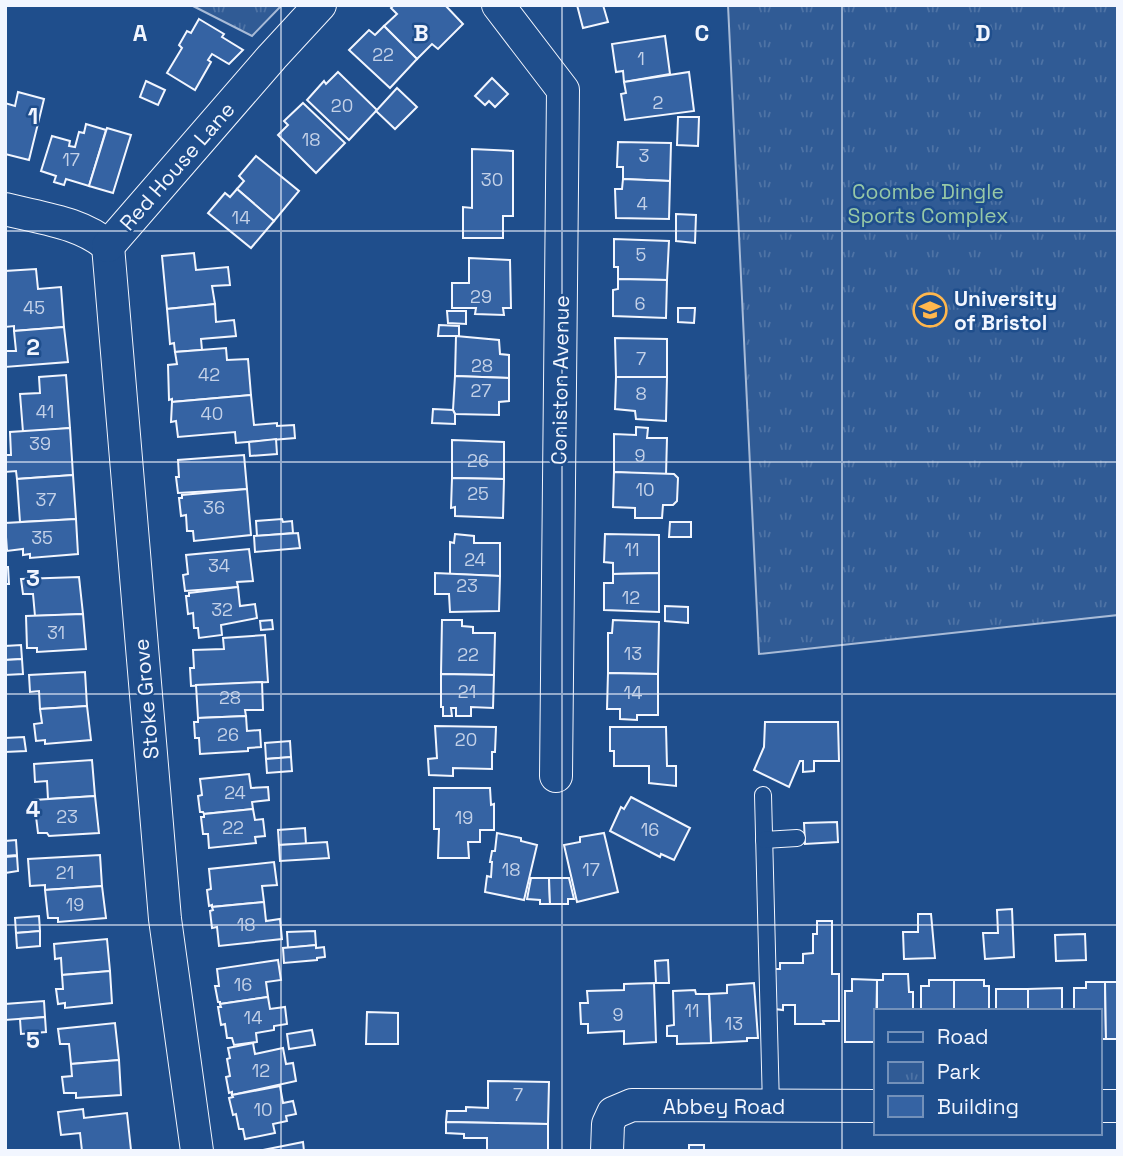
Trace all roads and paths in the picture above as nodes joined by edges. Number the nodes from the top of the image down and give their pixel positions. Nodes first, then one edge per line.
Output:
1 (320, 5) edge
2 (498, 5) edge
3 (5, 209) edge
4 (108, 246) junction
5 (556, 776) dead end
6 (763, 795) dead end
7 (797, 838) dead end
8 (764, 840) junction
9 (771, 1106) junction
10 (874, 1106) edge
11 (197, 1151) edge
12 (607, 1151) edge

1 - 4 street, Red House Lane
2 - 5 street, Coniston Avenue
3 - 4 street, Red House Lane
4 - 11 street, Stoke Grove
6 - 8 lane
7 - 8 lane
8 - 9 lane
9 - 10 street, Abbey Road
9 - 12 street, Abbey Road

